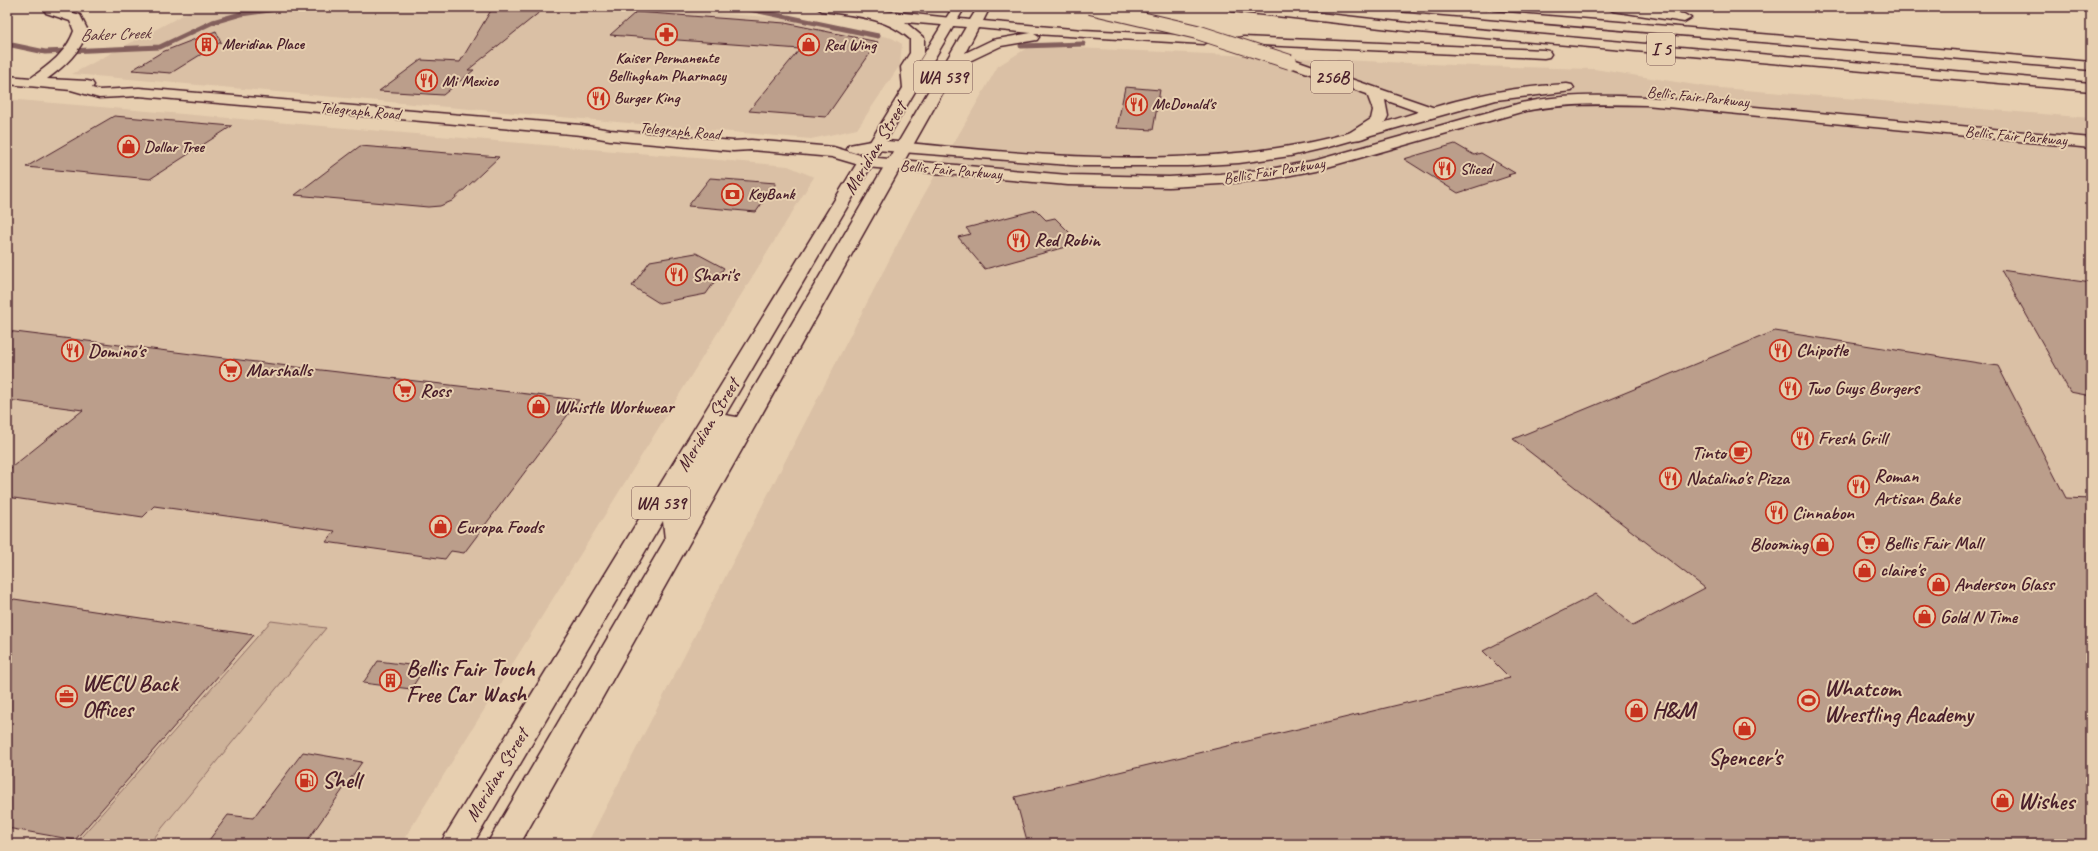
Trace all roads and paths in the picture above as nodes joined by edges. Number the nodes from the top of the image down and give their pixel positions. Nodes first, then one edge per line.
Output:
1 (822, 7) edge
2 (959, 7) edge
3 (984, 7) edge
4 (1090, 7) edge
5 (1232, 7) edge
6 (1397, 7) edge
7 (1613, 7) edge
8 (51, 10) dead end
9 (875, 15) junction
10 (951, 22) junction
11 (974, 24) junction
12 (1083, 34) junction
13 (1204, 40) dead end
14 (1243, 41) dead end
15 (1557, 54) dead end
16 (1572, 55) dead end
17 (2091, 63) edge
18 (950, 65) junction
19 (2091, 66) edge
20 (7, 80) edge
21 (34, 82) junction
22 (2091, 87) edge
23 (910, 88) junction
24 (1374, 93) junction
25 (2091, 93) edge
26 (1455, 106) junction
27 (1433, 112) junction
28 (1478, 119) junction
29 (1457, 125) junction
30 (1942, 129) junction
31 (1355, 136) junction
32 (2091, 143) edge
33 (832, 152) joint
34 (871, 153) junction
35 (898, 156) junction
36 (730, 389) junction
37 (677, 541) junction
38 (456, 844) edge
39 (503, 844) edge

1 - 9 main road
2 - 10 main road, Meridian Street / WA 539
3 - 11 main road, Meridian Street / WA 539
4 - 24 main road, 256B, bridge
5 - 22 main road, I 5
6 - 19 main road, I 5
7 - 17 main road
8 - 21 main road
9 - 10 main road
9 - 23 main road
10 - 11 main road
10 - 23 main road, Meridian Street / WA 539
11 - 12 main road
11 - 18 main road, Meridian Street / WA 539
12 - 13 main road
12 - 18 main road
14 - 15 main road
16 - 25 main road
18 - 35 main road, Meridian Street / WA 539
20 - 21 main road, Telegraph Road
21 - 33 main road, Telegraph Road
23 - 34 main road, Meridian Street / WA 539
24 - 27 main road, 256B
24 - 31 main road
26 - 27 main road, Bellis Fair Parkway
26 - 28 main road
26 - 30 main road, Bellis Fair Parkway
27 - 29 main road
27 - 31 main road, Bellis Fair Parkway
28 - 29 main road, Bellis Fair Parkway
28 - 30 main road, Bellis Fair Parkway
29 - 35 main road, Bellis Fair Parkway
30 - 32 main road, Bellis Fair Parkway
31 - 35 main road, Bellis Fair Parkway
33 - 34 main road, Bellis Fair Parkway
34 - 35 main road, Bellis Fair Parkway
34 - 36 main road, Meridian Street / WA 539
35 - 37 main road, Meridian Street / WA 539
36 - 37 main road
36 - 38 main road, Meridian Street / WA 539
37 - 39 main road, Meridian Street / WA 539

